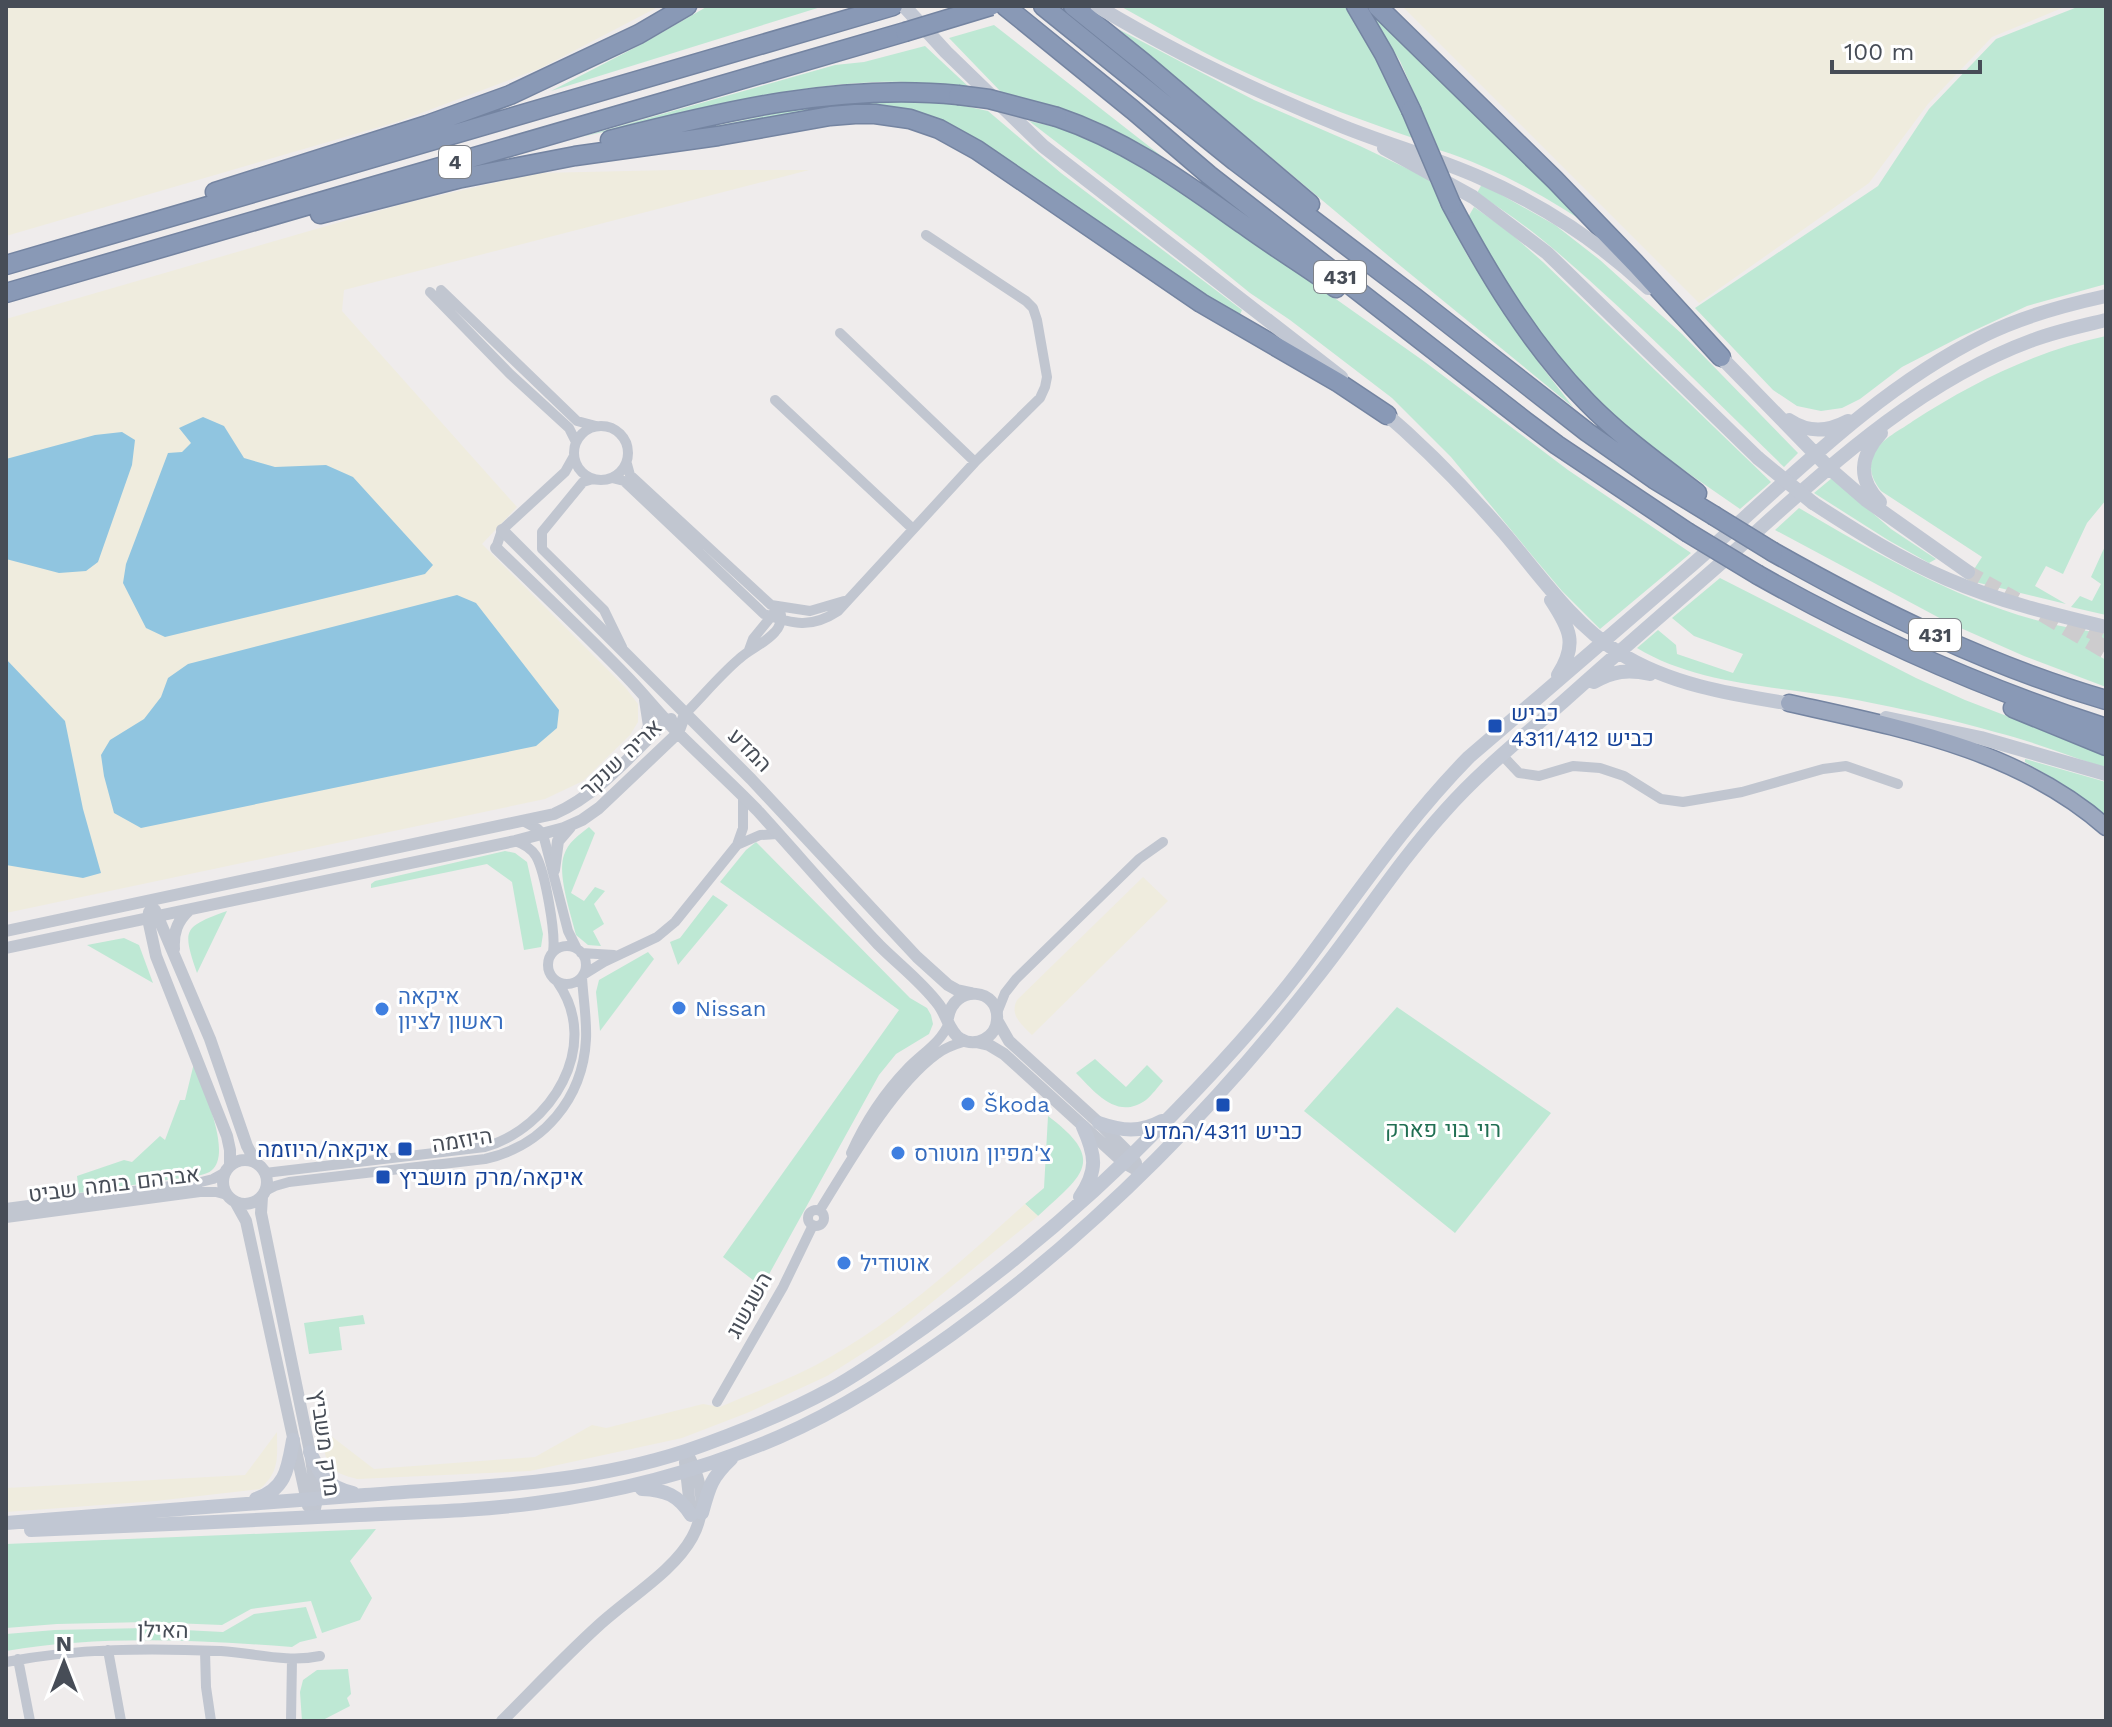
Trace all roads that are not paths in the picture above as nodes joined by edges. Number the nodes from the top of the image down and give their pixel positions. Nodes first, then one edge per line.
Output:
1 (687, 6) edge
2 (904, 6) edge
3 (991, 6) edge
4 (1005, 6) edge
5 (1043, 6) edge
6 (1073, 6) edge
7 (1097, 6) edge
8 (1356, 6) edge
9 (1377, 6) edge
10 (888, 7) edge
11 (1345, 127) junction
12 (457, 179) junction
13 (926, 235) dead end
14 (6, 262) edge
15 (78, 272) junction
16 (6, 293) edge
17 (2106, 296) edge
18 (1417, 299) junction
19 (2106, 320) edge
20 (840, 333) dead end
21 (1721, 357) junction
22 (775, 400) dead end
23 (1872, 407) junction
24 (1771, 408) junction
25 (1897, 414) junction
26 (1387, 415) junction
27 (1525, 421) junction
28 (596, 426) junction
29 (576, 442) junction
30 (1816, 455) junction
31 (574, 456) junction
32 (975, 462) junction
33 (627, 464) junction
34 (1829, 468) junction
35 (612, 478) junction
36 (593, 479) junction
37 (1716, 512) junction
38 (913, 529) junction
39 (502, 530) junction
40 (1911, 533) junction
41 (496, 548) joint
42 (1523, 556) junction
43 (1968, 572) tunnel mouth
44 (849, 598) junction
45 (781, 607) junction
46 (1822, 610) junction
47 (770, 616) junction
48 (782, 620) junction
49 (2102, 626) edge
50 (1603, 641) junction
51 (749, 650) junction
52 (625, 652) junction
53 (1618, 652) junction
54 (1680, 680) junction
55 (1551, 686) junction
56 (644, 697) junction
57 (2106, 700) edge
58 (1563, 702) junction
59 (1789, 703) junction
60 (685, 714) junction
61 (667, 720) junction
62 (2106, 728) edge
63 (678, 733) junction
64 (2106, 746) edge
65 (639, 747) junction
66 (693, 747) junction
67 (655, 755) junction
68 (1502, 755) junction
69 (2106, 774) edge
70 (1898, 784) dead end
71 (743, 797) junction
72 (523, 821) junction
73 (573, 824) junction
74 (2106, 827) edge
75 (543, 834) junction
76 (778, 834) junction
77 (515, 841) junction
78 (1163, 842) dead end
79 (737, 845) junction
80 (554, 870) junction
81 (150, 901) junction
82 (189, 910) junction
83 (153, 918) junction
84 (110, 927) junction
85 (6, 931) edge
86 (6, 948) edge
87 (579, 951) junction
88 (553, 952) junction
89 (620, 955) junction
90 (156, 956) junction
91 (176, 960) junction
92 (583, 976) junction
93 (1016, 979) junction
94 (558, 983) junction
95 (977, 994) junction
96 (997, 1016) junction
97 (949, 1020) junction
98 (971, 1042) junction
99 (1172, 1114) junction
100 (1099, 1123) junction
101 (1083, 1127) junction
102 (1128, 1159) junction
103 (261, 1168) junction
104 (227, 1169) junction
105 (1142, 1173) junction
106 (838, 1181) junction
107 (263, 1194) junction
108 (232, 1199) junction
109 (6, 1208) edge
110 (1070, 1213) junction
111 (6, 1218) edge
112 (717, 1402) dead end
113 (293, 1440) junction
114 (686, 1451) junction
115 (310, 1452) junction
116 (736, 1455) junction
117 (690, 1471) junction
118 (626, 1488) junction
119 (366, 1495) junction
120 (311, 1500) junction
121 (238, 1505) junction
122 (696, 1514) junction
123 (313, 1518) junction
124 (6, 1523) edge
125 (6, 1531) edge
126 (108, 1650) junction
127 (205, 1651) junction
128 (320, 1656) dead end
129 (292, 1659) junction
130 (12, 1660) edge
131 (30, 1721) edge
132 (121, 1721) edge
133 (211, 1721) edge
134 (291, 1721) edge
135 (502, 1721) edge

1 - 14 highway
2 - 26 main road
3 - 15 highway, 4, bridge
4 - 27 highway, 431
5 - 18 highway, 431
6 - 18 highway
7 - 11 main road
8 - 37 highway, bridge
9 - 21 highway
10 - 14 highway, 4
11 - 21 main road
11 - 49 main road, bridge
12 - 15 highway
12 - 26 highway
12 - 27 highway, bridge
13 - 32 street
15 - 16 highway, 4
17 - 23 main road
18 - 37 highway, 431
19 - 25 main road
20 - 32 street
21 - 24 main road
22 - 38 street
23 - 24 main road
23 - 30 main road
24 - 30 main road
25 - 34 main road
25 - 40 main road
26 - 42 main road
27 - 46 highway, 431, bridge
28 - 29 street
28 - 29 street
28 - 33 street
29 - 31 street
30 - 34 main road
30 - 50 main road
31 - 36 street
31 - 39 street
32 - 38 street
33 - 35 street
33 - 45 street
34 - 40 main road
34 - 53 main road
35 - 36 street
35 - 47 street
36 - 52 street
37 - 57 highway, 431, bridge
38 - 44 street
39 - 41 street
39 - 52 street, המדע
40 - 43 main road
41 - 56 street, המדע
42 - 50 main road
42 - 55 main road
44 - 45 street
44 - 48 street
45 - 47 street
45 - 48 street
46 - 62 highway, 431
46 - 64 highway
47 - 48 street
47 - 51 street
48 - 51 street
50 - 53 main road
50 - 55 main road
51 - 60 street
52 - 60 street, המדע
53 - 54 main road
53 - 58 main road
54 - 58 main road
54 - 59 main road
55 - 99 main road
56 - 61 street, המדע
56 - 65 street
58 - 68 main road
59 - 69 main road
59 - 74 highway
60 - 61 street, אריה שנקר
60 - 63 street, אריה שנקר
60 - 95 street, המדע
61 - 63 street, המדע
61 - 65 street, אריה שנקר
63 - 66 street, המדע
63 - 67 street, אריה שנקר
65 - 72 street, אריה שנקר
66 - 67 street
66 - 71 street, המדע
67 - 73 street, אריה שנקר
68 - 70 street
68 - 105 main road
71 - 76 street, המדע
71 - 79 street
72 - 75 street
72 - 81 street, אריה שנקר
73 - 75 street, אריה שנקר
73 - 80 street
75 - 77 street, אריה שנקר
75 - 80 street
76 - 79 street
76 - 97 street, המדע
77 - 82 street, אריה שנקר
77 - 88 street
78 - 93 street
79 - 89 street
80 - 87 street
81 - 83 street, מרק משביץ
81 - 85 street, אריה שנקר
82 - 83 street, אריה שנקר
82 - 91 street
83 - 84 street, אריה שנקר
83 - 90 street, מרק משביץ
83 - 91 street, מרק משביץ
84 - 86 street, אריה שנקר
84 - 90 street
87 - 88 street
87 - 89 street
87 - 92 street
88 - 94 street
89 - 92 street
90 - 104 street, מרק משביץ
91 - 103 street, מרק משביץ
92 - 94 street
92 - 107 street, היוזמה
93 - 95 street
93 - 96 street
94 - 103 street, היוזמה
95 - 96 street
95 - 97 street
96 - 98 street
96 - 100 street
97 - 98 street
97 - 106 street
98 - 101 street
98 - 106 street
99 - 100 main road
99 - 102 main road
100 - 102 street
101 - 102 street
101 - 110 main road
102 - 105 street
102 - 110 main road
103 - 104 street
103 - 107 street, מרק משביץ
104 - 108 street, מרק משביץ
104 - 109 street, אברהם בומה שביט
105 - 116 main road
106 - 112 street, השגשוג
107 - 108 street
107 - 115 street, מרק משביץ
108 - 111 street, אברהם בומה שביט
108 - 113 street, מרק משביץ
110 - 114 main road
113 - 120 street, מרק משביץ
113 - 121 main road
114 - 117 street
114 - 119 main road
115 - 119 main road
115 - 120 street, מרק משביץ
116 - 117 main road
116 - 122 main road
117 - 118 main road
117 - 122 street
118 - 122 main road
118 - 123 main road
119 - 120 main road
120 - 121 main road
120 - 123 street, מרק משביץ
121 - 124 main road
122 - 135 street
123 - 125 main road
126 - 127 street, האילן
126 - 130 street, האילן
126 - 132 street
127 - 129 street, האילן
127 - 133 street
128 - 129 street, האילן
129 - 134 street
130 - 131 street

